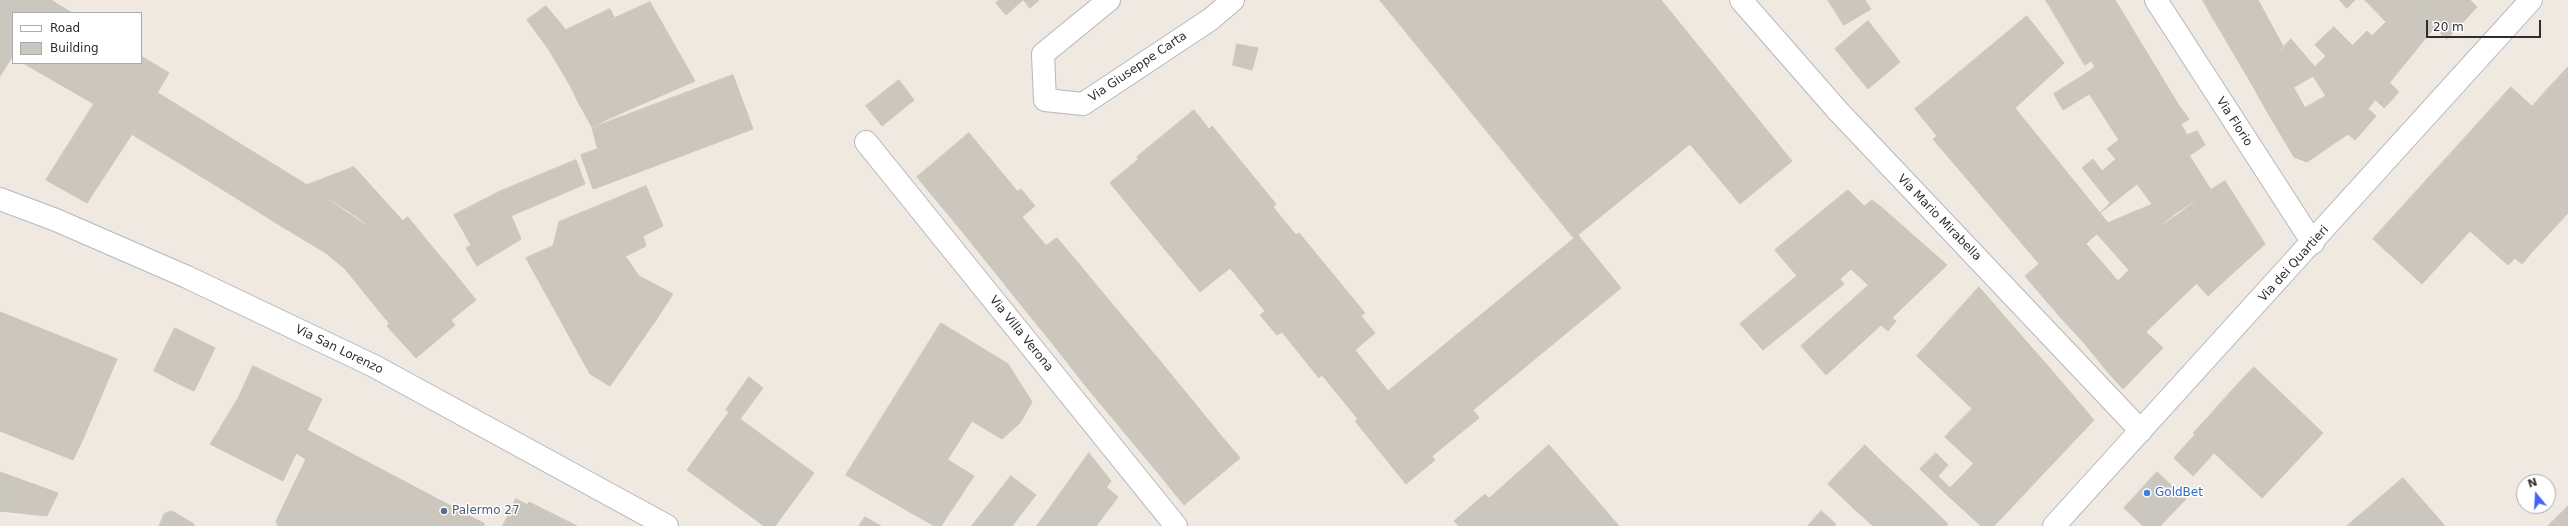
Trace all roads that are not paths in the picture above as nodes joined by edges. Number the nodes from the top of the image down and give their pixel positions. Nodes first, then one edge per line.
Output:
1 (1109, 0) edge
2 (1233, 0) edge
3 (1741, 0) edge
4 (2156, 0) edge
5 (2531, 0) edge
6 (866, 142) dead end
7 (0, 199) edge
8 (2313, 243) junction
9 (2141, 431) junction
10 (666, 526) edge
11 (1176, 526) edge
12 (2054, 526) edge

1 - 2 street, Via Giuseppe Carta
3 - 9 street, Via Mario Mirabella
4 - 8 street, Via Florio
5 - 8 street, Via dei Quartieri
6 - 11 street, Via Villa Verona
7 - 10 street, Via San Lorenzo
8 - 9 street, Via dei Quartieri
9 - 12 street, Via dei Quartieri

